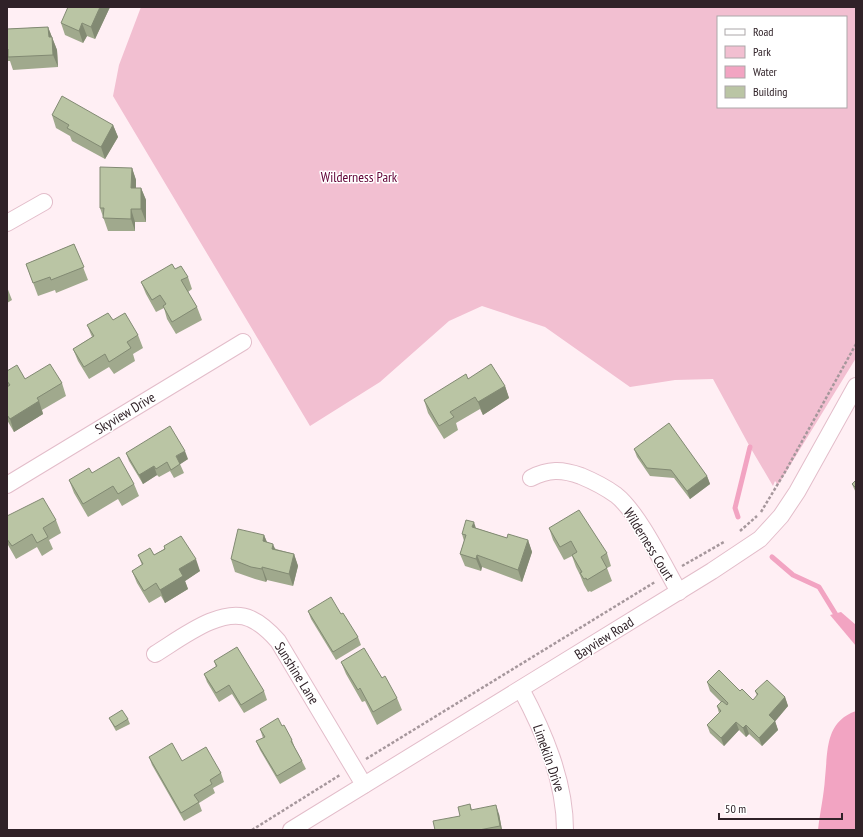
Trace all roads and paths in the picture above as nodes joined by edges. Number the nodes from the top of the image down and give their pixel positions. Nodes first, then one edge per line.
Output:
1 (44, 202) dead end
2 (7, 223) edge
3 (243, 342) dead end
4 (856, 344) edge
5 (856, 386) edge
6 (531, 478) dead end
7 (7, 485) edge
8 (739, 532) dead end
9 (727, 540) dead end
10 (669, 574) junction
11 (679, 592) junction
12 (155, 654) dead end
13 (521, 689) junction
14 (353, 767) junction
15 (364, 785) junction
16 (252, 830) edge
17 (291, 830) edge
18 (565, 830) edge

1 - 2 street
3 - 7 street, Skyview Drive
4 - 8 path
5 - 11 street, Bayview Road
6 - 10 street, Wilderness Court
9 - 10 path
10 - 11 street, Wilderness Court
10 - 14 path
11 - 13 street, Bayview Road
12 - 14 street, Sunshine Lane
13 - 15 street, Bayview Road
13 - 18 street, Limekiln Drive
14 - 15 street, Sunshine Lane
14 - 16 path
15 - 17 street, Bayview Road

